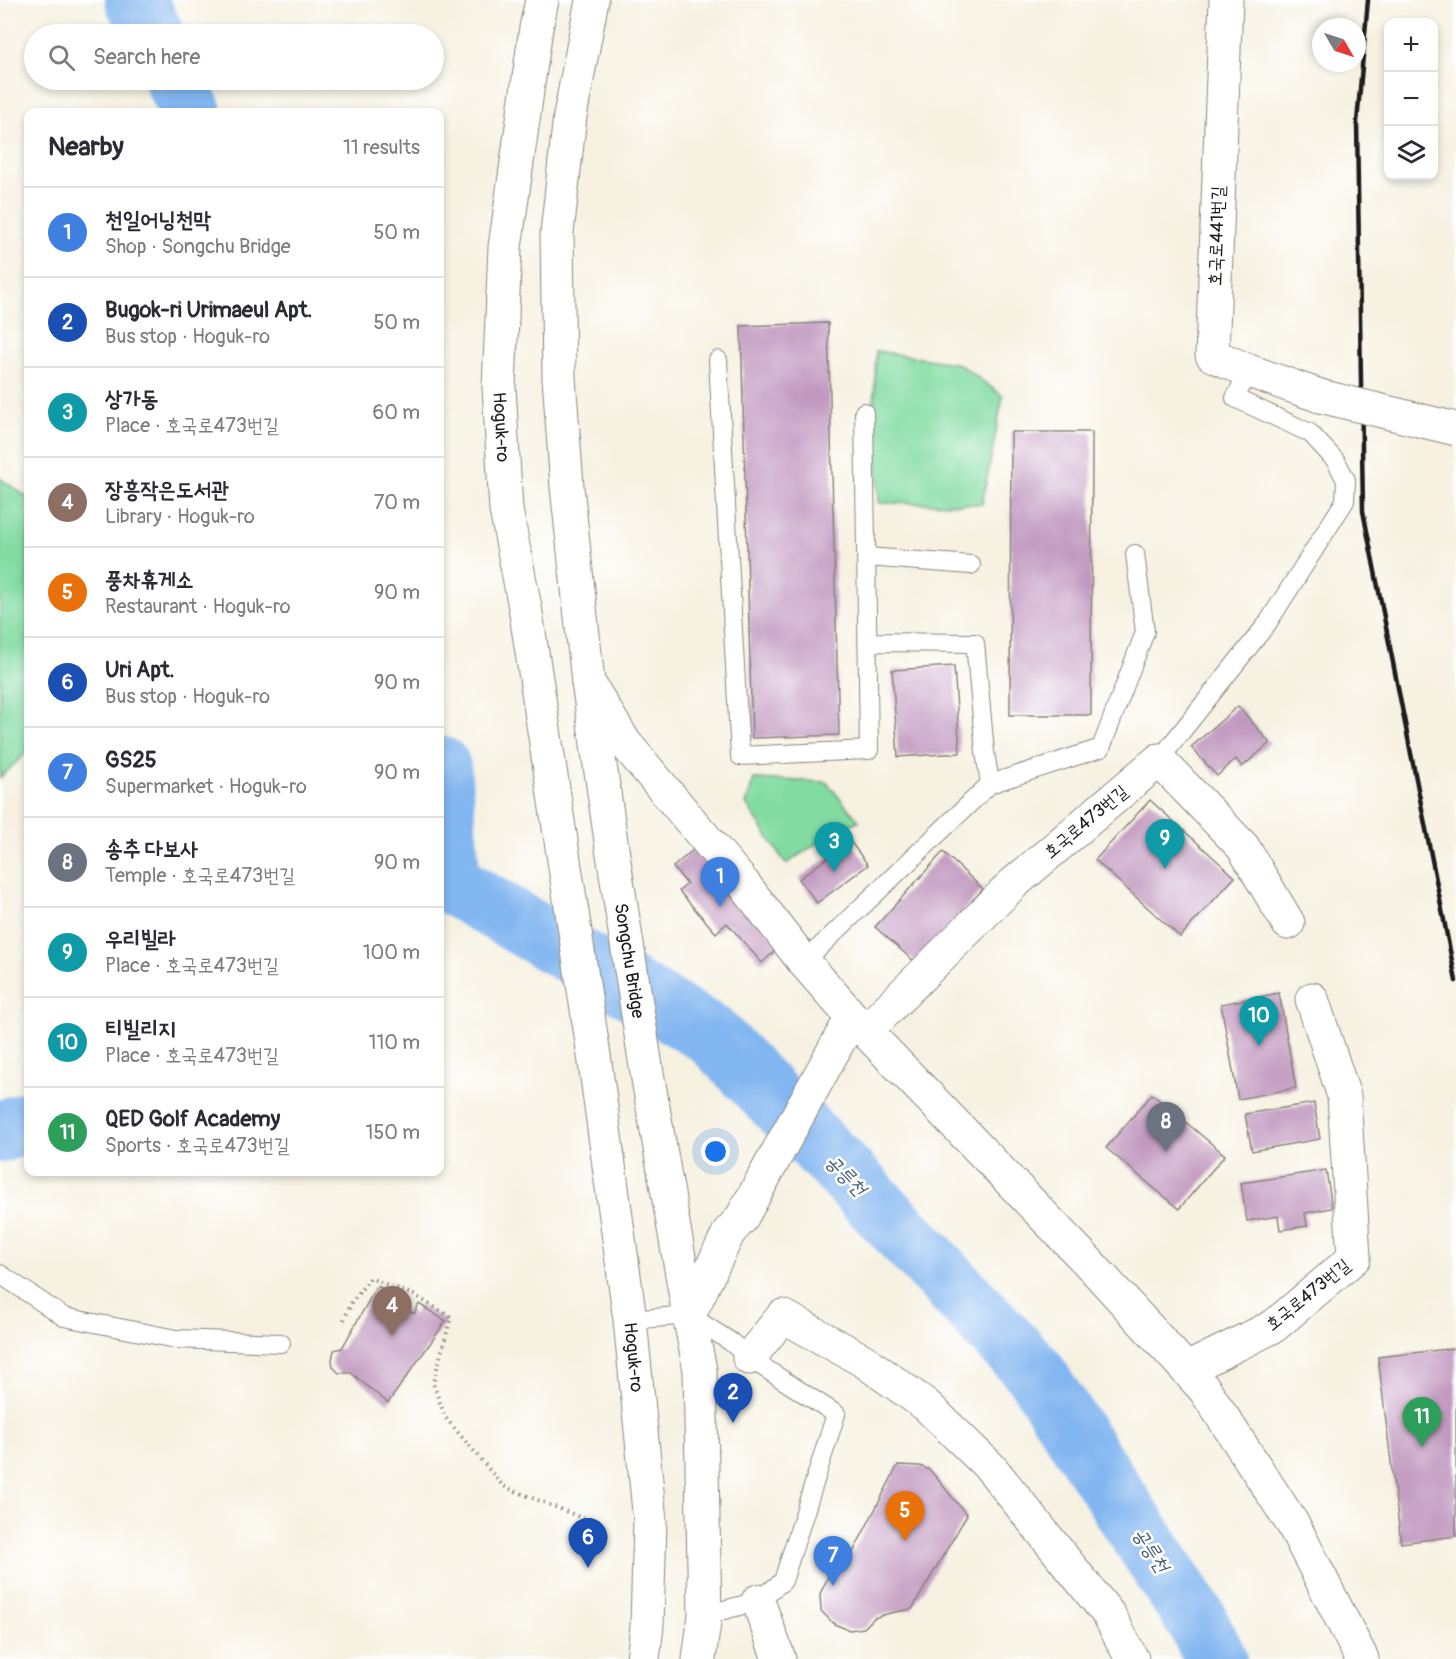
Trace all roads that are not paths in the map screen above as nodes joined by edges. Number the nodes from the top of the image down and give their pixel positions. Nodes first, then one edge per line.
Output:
1 (542, 0) edge
2 (592, 0) edge
3 (1226, 0) edge
4 (718, 360) dead end
5 (1249, 370) junction
6 (864, 412) dead end
7 (1456, 429) edge
8 (1135, 554) dead end
9 (867, 557) junction
10 (971, 565) dead end
11 (867, 642) junction
12 (588, 682) junction
13 (1158, 760) junction
14 (990, 784) junction
15 (1288, 923) dead end
16 (804, 962) junction
17 (1312, 999) dead end
18 (859, 1024) junction
19 (0, 1274) edge
20 (688, 1315) junction
21 (630, 1320) junction
22 (282, 1343) dead end
23 (749, 1358) junction
24 (1187, 1369) junction
25 (758, 1601) junction
26 (705, 1615) junction
27 (643, 1659) edge
28 (699, 1659) edge
29 (779, 1659) edge
30 (1132, 1659) edge
31 (1362, 1659) edge

1 - 21 street, Hoguk-ro
2 - 12 street
3 - 5 street, 호국로441번길
4 - 11 lane
5 - 7 street, 호국로441번길, bridge
5 - 13 lane
6 - 9 lane
8 - 14 lane
9 - 10 lane
9 - 11 lane
11 - 14 lane
12 - 16 street
12 - 20 street, Songchu Bridge
13 - 15 street
13 - 18 street, 호국로473번길
14 - 16 lane
16 - 18 street
17 - 24 street, 호국로473번길
18 - 20 street, 호국로473번길
18 - 24 street
19 - 22 lane
20 - 21 lane
20 - 23 lane
20 - 26 street
21 - 27 street, Hoguk-ro
23 - 25 lane
23 - 30 street
24 - 31 street
25 - 26 lane
25 - 29 street
26 - 28 street

